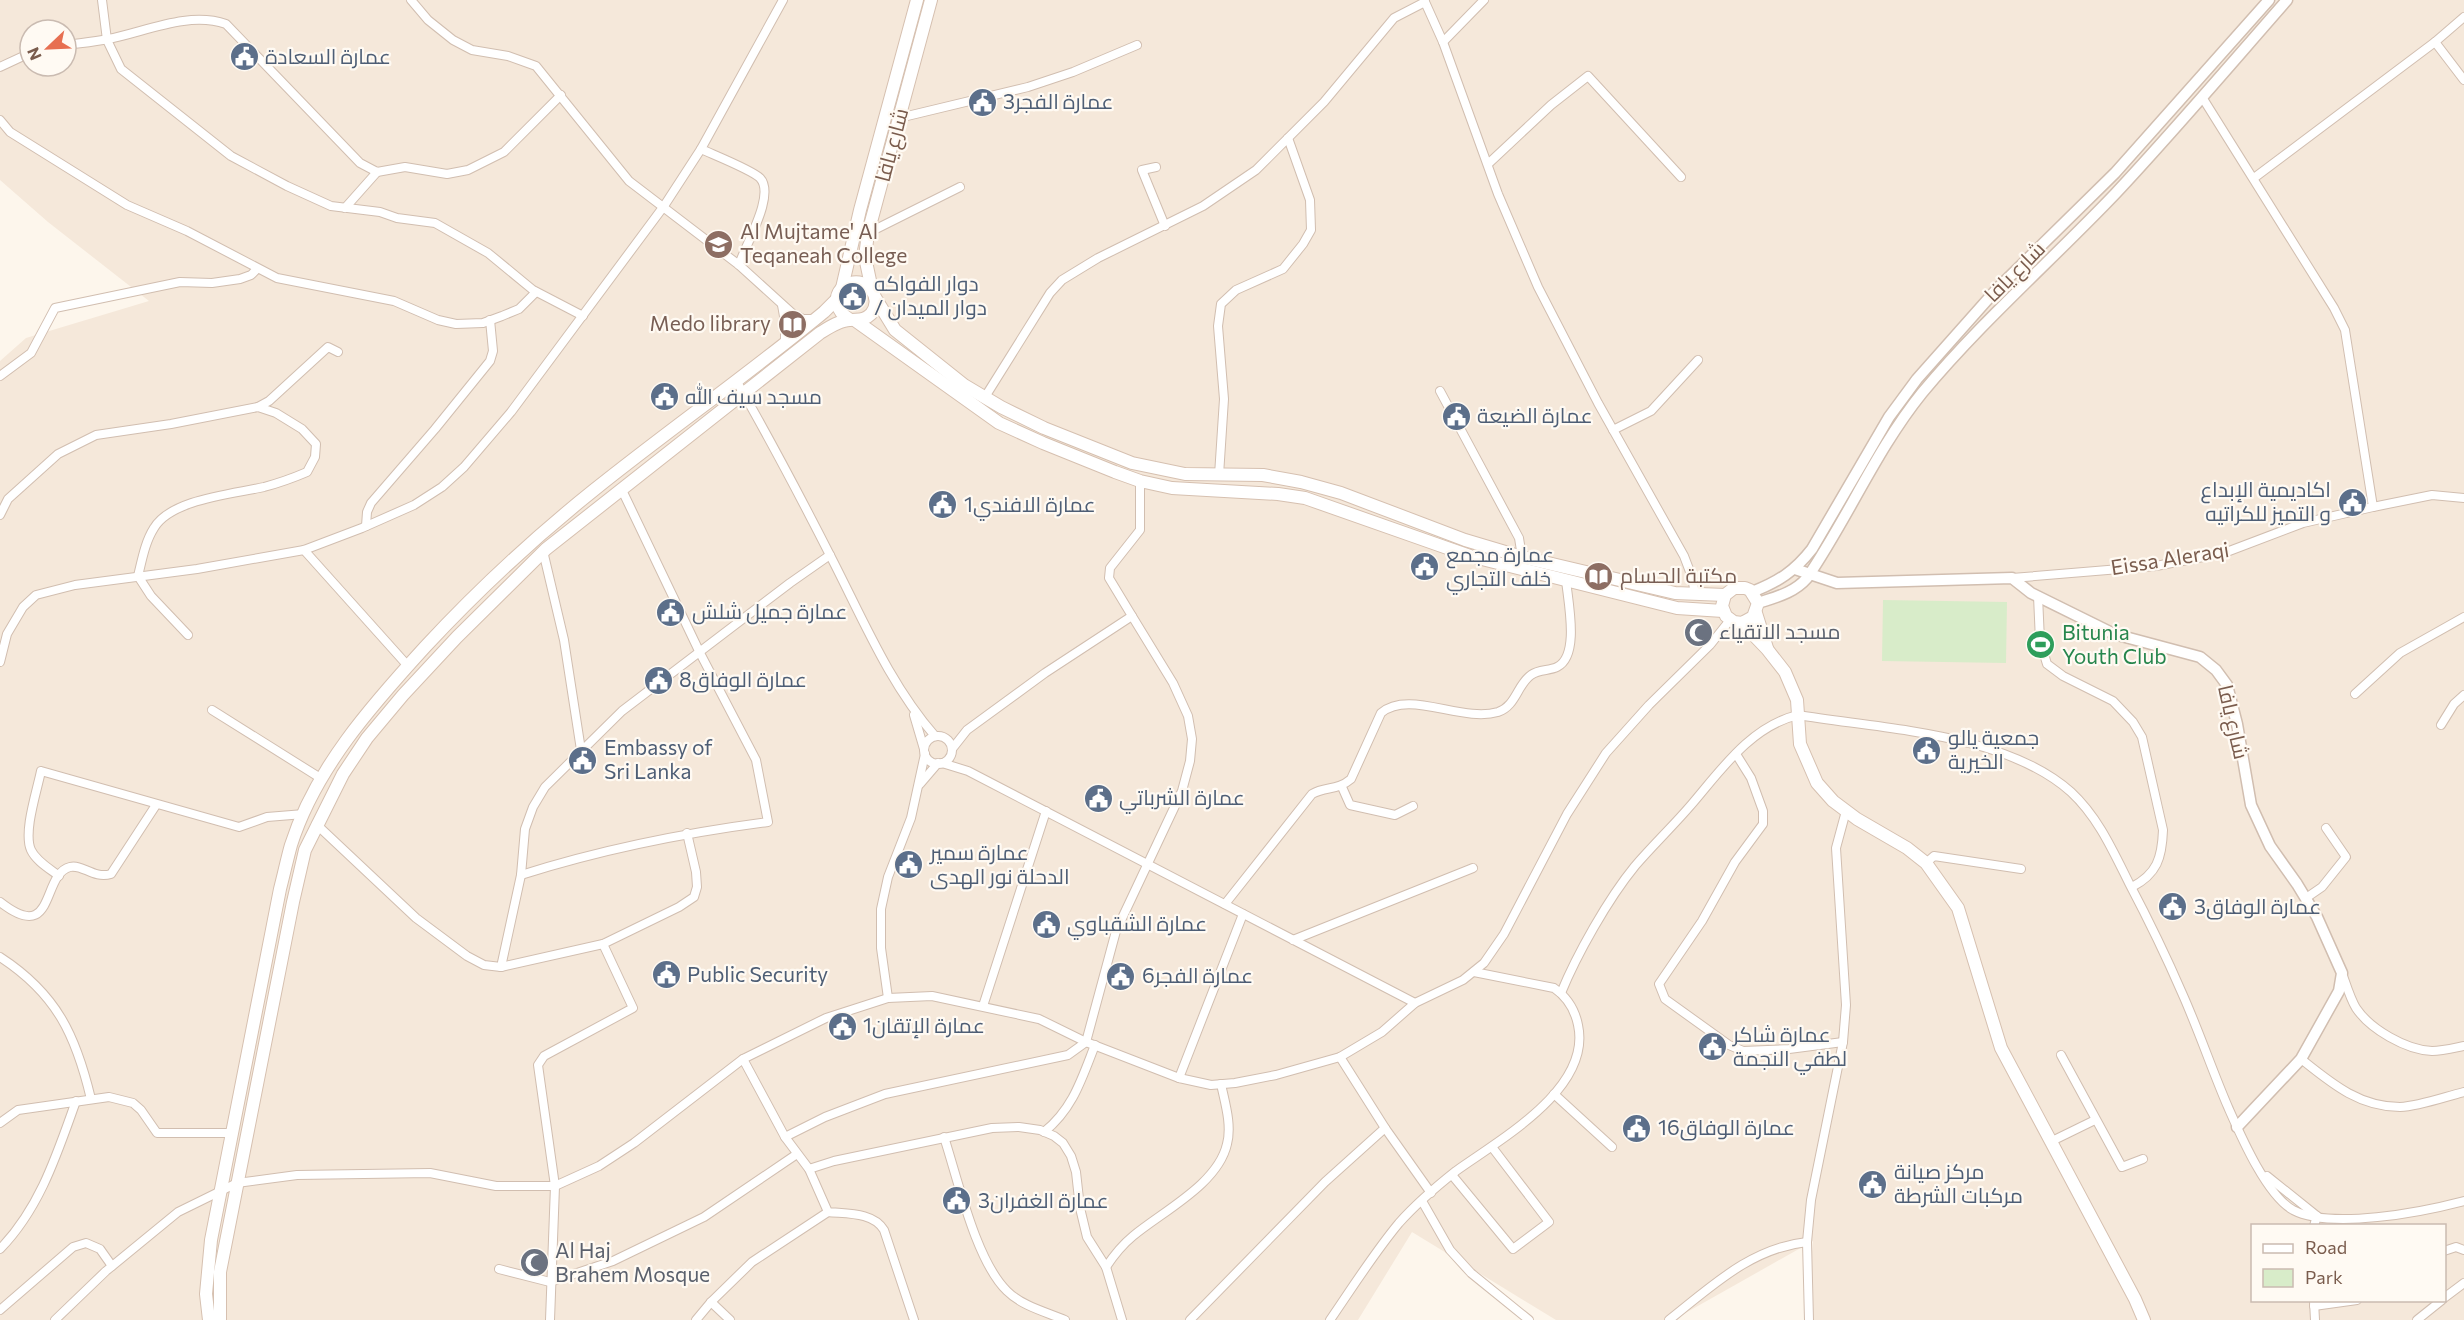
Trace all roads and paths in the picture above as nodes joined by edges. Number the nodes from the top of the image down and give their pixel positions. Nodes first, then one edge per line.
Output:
1 (102, 0) edge
2 (411, 0) edge
3 (783, 0) edge
4 (918, 0) edge
5 (931, 0) edge
6 (1484, 0) edge
7 (2269, 0) edge
8 (2287, 0) edge
9 (1424, 1) edge
10 (2464, 17) edge
11 (107, 39) junction
12 (1443, 42) junction
13 (2435, 42) junction
14 (78, 43) edge
15 (1137, 45) dead end
16 (18, 59) edge
17 (0, 67) edge
18 (2464, 80) edge
19 (561, 95) junction
20 (2202, 97) junction
21 (899, 118) junction
22 (0, 120) edge
23 (1288, 138) junction
24 (701, 149) junction
25 (1488, 164) junction
26 (1156, 167) dead end
27 (377, 172) junction
28 (1681, 177) dead end
29 (2254, 178) junction
30 (960, 187) dead end
31 (664, 206) junction
32 (345, 208) junction
33 (1165, 226) junction
34 (868, 234) junction
35 (739, 265) junction
36 (256, 269) junction
37 (536, 292) junction
38 (840, 293) junction
39 (874, 295) junction
40 (782, 306) junction
41 (583, 316) junction
42 (490, 320) junction
43 (816, 320) junction
44 (853, 320) junction
45 (786, 343) junction
46 (338, 352) dead end
47 (1698, 360) dead end
48 (0, 376) edge
49 (737, 382) junction
50 (1440, 391) dead end
51 (744, 394) junction
52 (985, 397) junction
53 (258, 407) junction
54 (1613, 430) junction
55 (1218, 476) junction
56 (1140, 481) junction
57 (621, 488) junction
58 (2464, 498) edge
59 (2373, 507) junction
60 (0, 514) edge
61 (366, 526) junction
62 (304, 550) junction
63 (543, 551) junction
64 (830, 555) junction
65 (1522, 557) junction
66 (1795, 569) junction
67 (1810, 575) junction
68 (138, 576) junction
69 (2012, 578) junction
70 (1566, 580) junction
71 (1752, 592) junction
72 (1695, 594) junction
73 (1725, 595) junction
74 (2037, 596) junction
75 (1757, 608) junction
76 (1132, 616) junction
77 (2464, 617) edge
78 (1732, 618) junction
79 (188, 635) dead end
80 (1767, 649) junction
81 (700, 653) junction
82 (0, 662) edge
83 (408, 666) junction
84 (2355, 694) dead end
85 (2464, 695) edge
86 (909, 704) junction
87 (212, 710) dead end
88 (1798, 715) junction
89 (2441, 724) dead end
90 (967, 730) junction
91 (938, 736) junction
92 (581, 750) junction
93 (925, 751) junction
94 (952, 751) junction
95 (1736, 754) junction
96 (940, 763) junction
97 (968, 771) junction
98 (322, 779) junction
99 (918, 787) junction
100 (1342, 787) junction
101 (156, 805) junction
102 (1413, 806) dead end
103 (1046, 811) junction
104 (1846, 811) junction
105 (304, 814) junction
106 (316, 824) junction
107 (2326, 828) dead end
108 (687, 833) junction
109 (1926, 863) junction
110 (1148, 865) junction
111 (1473, 868) dead end
112 (2021, 869) dead end
113 (521, 875) junction
114 (59, 876) junction
115 (2132, 887) junction
116 (2306, 898) junction
117 (0, 902) edge
118 (1225, 904) junction
119 (1243, 914) junction
120 (1293, 940) junction
121 (603, 944) junction
122 (0, 957) edge
123 (501, 967) junction
124 (1474, 972) junction
125 (2342, 973) junction
126 (1561, 993) junction
127 (888, 998) junction
128 (1415, 1003) junction
129 (983, 1006) junction
130 (1086, 1042) junction
131 (1843, 1042) junction
132 (1095, 1045) junction
133 (2464, 1046) edge
134 (2061, 1055) dead end
135 (1340, 1058) junction
136 (743, 1059) junction
137 (2301, 1059) junction
138 (1179, 1078) junction
139 (1221, 1084) junction
140 (2464, 1092) edge
141 (1554, 1094) junction
142 (91, 1099) junction
143 (76, 1101) junction
144 (2096, 1120) junction
145 (0, 1123) edge
146 (2237, 1127) junction
147 (1385, 1128) junction
148 (1044, 1132) junction
149 (232, 1133) junction
150 (785, 1137) junction
151 (945, 1137) junction
152 (2052, 1141) junction
153 (1492, 1147) junction
154 (1612, 1147) dead end
155 (797, 1154) junction
156 (2143, 1159) dead end
157 (809, 1169) junction
158 (1452, 1175) junction
159 (237, 1183) junction
160 (555, 1186) junction
161 (221, 1191) junction
162 (1431, 1193) junction
163 (1422, 1201) junction
164 (2464, 1201) edge
165 (828, 1212) junction
166 (2317, 1216) junction
167 (2315, 1224) edge
168 (1808, 1242) junction
169 (0, 1249) edge
170 (2446, 1251) edge
171 (2464, 1251) edge
172 (112, 1266) junction
173 (1106, 1267) junction
174 (499, 1269) dead end
175 (550, 1282) junction
176 (2464, 1283) edge
177 (2446, 1297) edge
178 (711, 1302) junction
179 (2439, 1302) edge
180 (2314, 1303) edge
181 (0, 1310) edge
182 (56, 1320) edge
183 (208, 1320) edge
184 (220, 1320) edge
185 (550, 1320) edge
186 (696, 1320) edge
187 (730, 1320) edge
188 (914, 1320) edge
189 (1065, 1320) edge
190 (1122, 1320) edge
191 (1190, 1320) edge
192 (1330, 1320) edge
193 (1529, 1320) edge
194 (1669, 1320) edge
195 (1809, 1320) edge
196 (2144, 1320) edge
197 (2315, 1320) edge
198 (2417, 1320) edge

1 - 11 street
2 - 19 street
3 - 24 street
4 - 38 main road, شارع يافا
5 - 21 main road, شارع يافا
6 - 12 street
7 - 66 street, شارع يافا
8 - 20 street
9 - 12 street
9 - 23 street
10 - 13 street
11 - 14 street
11 - 27 street
11 - 32 street
12 - 25 street
13 - 18 street
13 - 29 street
15 - 21 street
16 - 17 street
19 - 27 street
19 - 31 street
20 - 29 street
20 - 67 street
21 - 34 main road, شارع يافا
22 - 36 street
23 - 33 street
23 - 55 street
24 - 31 street
24 - 35 street
25 - 28 street
25 - 54 street
26 - 33 street
27 - 32 street
29 - 59 street
30 - 34 street
31 - 35 street
31 - 41 street
32 - 37 street
33 - 52 street
34 - 39 main road, شارع يافا
35 - 40 street
36 - 42 street
36 - 48 street
37 - 41 street
37 - 42 street
38 - 39 main road
38 - 43 main road
38 - 44 main road
39 - 44 main road
39 - 52 main road, شارع يافا
40 - 43 street
40 - 45 street
41 - 61 street
42 - 61 street
43 - 45 main road
44 - 51 main road
44 - 56 main road
45 - 49 main road
46 - 53 street
47 - 54 street
49 - 51 street
49 - 83 main road
50 - 65 street
51 - 57 main road
51 - 64 street
52 - 55 main road, شارع يافا
53 - 60 street
53 - 68 street
54 - 72 street
55 - 65 main road, شارع يافا
56 - 70 main road
56 - 76 street
57 - 63 main road
57 - 81 street
58 - 59 street, Eissa Aleraqi
59 - 69 street, Eissa Aleraqi
61 - 62 street
62 - 68 street
62 - 83 street
63 - 92 street
63 - 106 main road
64 - 81 street
64 - 86 street
65 - 72 main road, شارع يافا
66 - 67 street
66 - 71 street, شارع يافا
67 - 69 street
67 - 75 street
68 - 79 street
68 - 82 street
69 - 74 street, شارع يافا
70 - 78 main road
70 - 100 street
71 - 73 main road
71 - 75 main road
72 - 73 main road, شارع يافا
73 - 78 main road
74 - 115 street
74 - 116 street, شارع يافا
75 - 78 main road
75 - 80 main road
76 - 90 street
76 - 110 street
77 - 84 street
78 - 80 main road
78 - 124 street
80 - 88 main road
81 - 92 street
81 - 108 street
83 - 98 main road
85 - 89 street
86 - 91 street
86 - 93 street
87 - 98 street
88 - 95 street
88 - 104 main road
88 - 115 street
90 - 91 street
90 - 94 street
91 - 93 street
91 - 94 street
92 - 113 street
93 - 96 street
93 - 99 street
94 - 96 street
94 - 97 street
95 - 126 street
95 - 131 street
96 - 97 street
96 - 99 street
97 - 103 street
98 - 105 main road
99 - 127 street
100 - 102 street
100 - 118 street
101 - 105 street
101 - 114 street
101 - 114 street
103 - 110 street
103 - 129 street
104 - 109 main road
104 - 131 street
105 - 149 main road
106 - 123 street
106 - 159 main road
107 - 116 street
108 - 113 street
108 - 121 street
109 - 112 street
109 - 152 main road
110 - 118 street
110 - 130 street
111 - 120 street
113 - 123 street
114 - 117 street
115 - 146 street
116 - 125 street, شارع يافا
118 - 119 street
119 - 120 street
119 - 138 street
120 - 128 street
121 - 123 street
121 - 160 street
122 - 142 street
124 - 126 street
124 - 128 street
125 - 133 street
125 - 137 street
126 - 141 street
127 - 129 street
127 - 136 street
128 - 135 street
129 - 130 street
130 - 132 street
130 - 150 street
131 - 168 street
132 - 138 street
132 - 148 street
134 - 144 street
135 - 139 street
135 - 147 street
136 - 150 street
136 - 160 street
137 - 140 street
137 - 146 street
138 - 139 street
139 - 173 street
141 - 153 street
141 - 154 street
142 - 143 street
142 - 149 street
143 - 145 street
143 - 169 street
144 - 152 street
144 - 156 street
146 - 166 street
147 - 162 street
147 - 191 street
148 - 151 street
148 - 173 street
149 - 161 main road
150 - 155 street
151 - 157 street
151 - 189 street
152 - 196 main road
153 - 158 street
153 - 158 street
155 - 157 street
155 - 175 street
157 - 165 street
158 - 162 street
159 - 160 street
159 - 161 street
159 - 184 main road
160 - 175 street
161 - 172 street
161 - 183 main road
162 - 163 street
163 - 192 street
163 - 193 street
164 - 166 street
165 - 178 street
165 - 188 street
166 - 167 street
168 - 194 street
168 - 195 street
170 - 171 street
172 - 181 street
172 - 182 street
173 - 190 street
174 - 175 street
175 - 185 street
176 - 177 street
178 - 186 street
178 - 187 street
179 - 198 street
180 - 197 street

